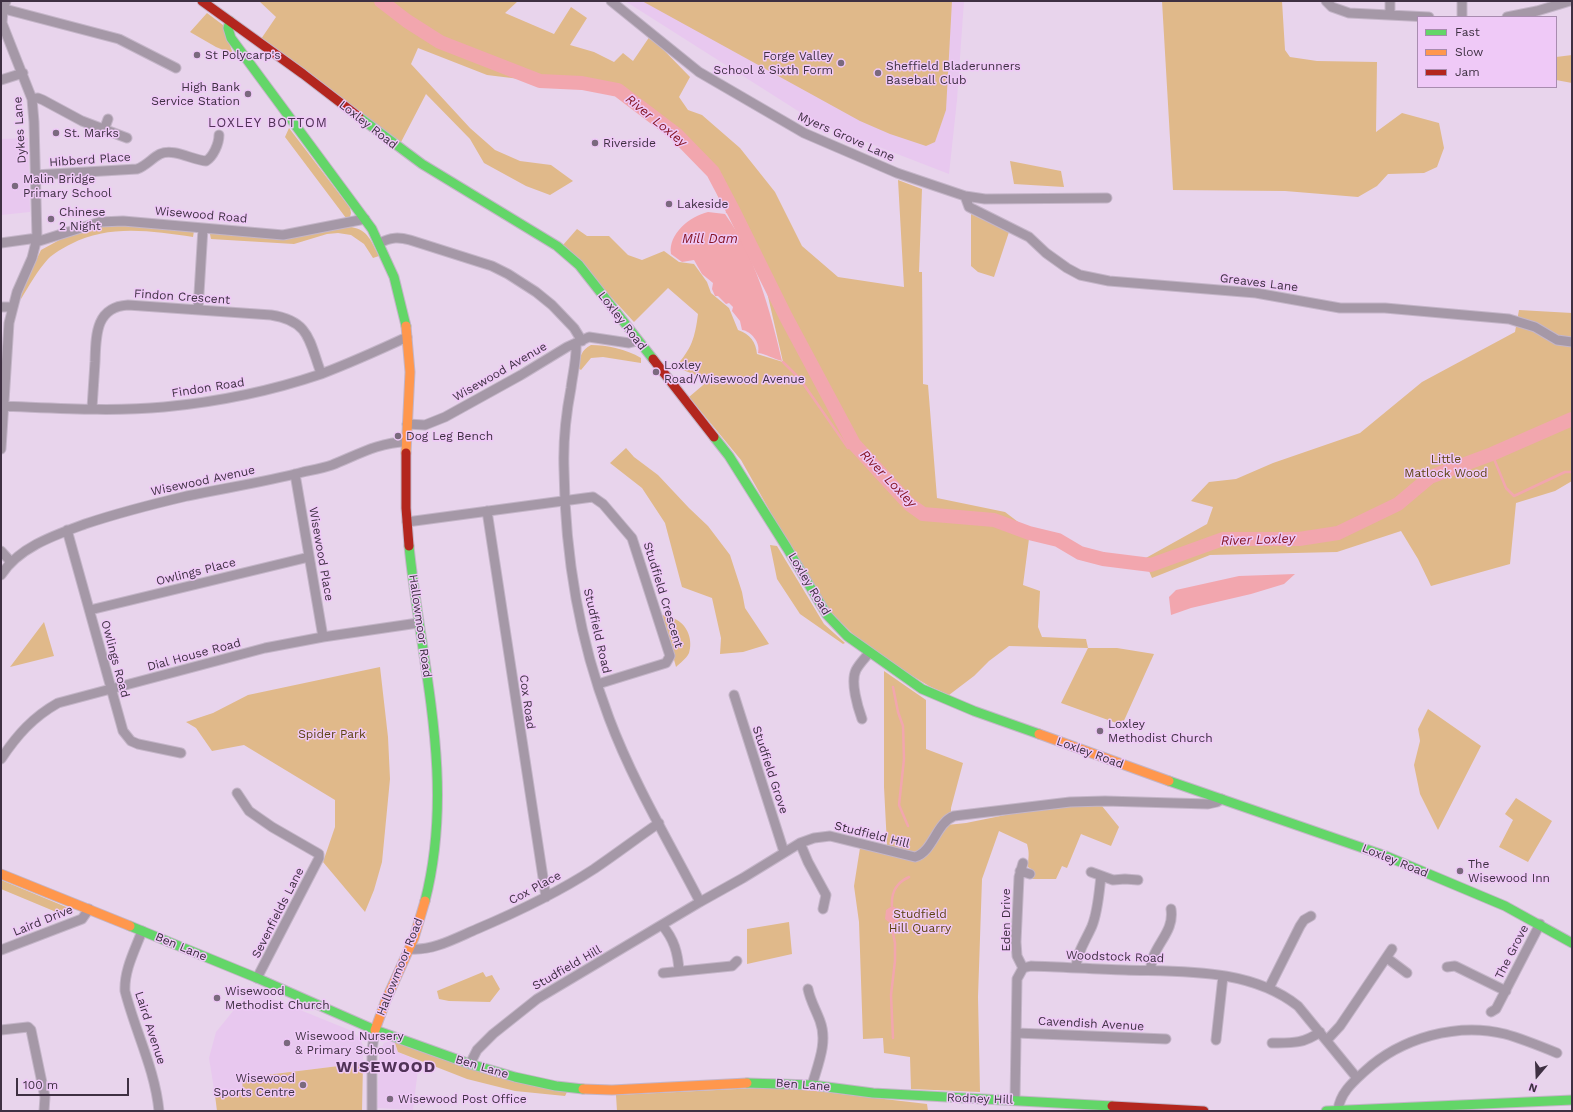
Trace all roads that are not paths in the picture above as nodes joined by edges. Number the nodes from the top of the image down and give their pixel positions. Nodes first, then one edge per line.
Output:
1 (202, 1) edge
2 (611, 1) edge
3 (1326, 1) edge
4 (1390, 1) edge
5 (1462, 1) edge
6 (1570, 1) edge
7 (3, 6) edge
8 (1390, 15) junction
9 (1417, 16) edge
10 (1462, 16) edge
11 (1512, 16) edge
12 (230, 21) junction
13 (176, 68) dead end
14 (23, 73) junction
15 (1, 80) edge
16 (32, 99) junction
17 (108, 119) dead end
18 (104, 130) junction
19 (219, 136) dead end
20 (127, 138) dead end
21 (35, 175) junction
22 (965, 196) junction
23 (1107, 198) dead end
24 (365, 220) junction
25 (203, 228) junction
26 (36, 240) junction
27 (1, 243) edge
28 (380, 243) junction
29 (1, 306) edge
30 (12, 307) junction
31 (198, 310) junction
32 (407, 337) junction
33 (637, 341) junction
34 (579, 342) junction
35 (1572, 342) edge
36 (321, 374) junction
37 (2, 406) edge
38 (92, 408) junction
39 (407, 424) junction
40 (406, 442) junction
41 (1, 450) edge
42 (295, 474) junction
43 (565, 501) junction
44 (487, 511) junction
45 (407, 522) junction
46 (68, 530) junction
47 (1, 551) edge
48 (309, 557) junction
49 (11, 562) junction
50 (1, 575) edge
51 (90, 610) junction
52 (418, 622) junction
53 (323, 637) junction
54 (869, 653) junction
55 (598, 684) junction
56 (111, 689) junction
57 (734, 696) dead end
58 (862, 720) dead end
59 (181, 753) dead end
60 (1, 759) edge
61 (237, 793) dead end
62 (1222, 799) junction
63 (659, 823) junction
64 (800, 843) junction
65 (784, 852) junction
66 (1091, 872) dead end
67 (1, 874) edge
68 (1030, 874) dead end
69 (1101, 876) junction
70 (1138, 880) dead end
71 (546, 897) junction
72 (700, 902) junction
73 (89, 909) junction
74 (823, 909) dead end
75 (1171, 909) dead end
76 (1311, 916) dead end
77 (1540, 924) junction
78 (662, 925) junction
79 (142, 931) junction
80 (1572, 943) edge
81 (410, 949) junction
82 (1392, 949) dead end
83 (1, 950) edge
84 (1387, 958) junction
85 (737, 961) dead end
86 (1076, 967) junction
87 (1447, 967) dead end
88 (1023, 968) junction
89 (1150, 970) junction
90 (679, 971) junction
91 (1407, 973) dead end
92 (663, 974) dead end
93 (1224, 976) junction
94 (257, 978) junction
95 (1269, 988) junction
96 (808, 989) dead end
97 (1506, 991) junction
98 (1491, 1012) dead end
99 (1, 1030) edge
100 (375, 1030) junction
101 (1320, 1032) junction
102 (1016, 1033) junction
103 (1166, 1039) dead end
104 (1216, 1040) dead end
105 (1327, 1040) junction
106 (1272, 1043) dead end
107 (1557, 1053) dead end
108 (470, 1064) junction
109 (1357, 1078) junction
110 (812, 1085) junction
111 (924, 1096) joint
112 (1016, 1100) junction
113 (1572, 1100) edge
114 (1520, 1106) edge
115 (1338, 1110) edge
116 (44, 1111) edge
117 (159, 1111) edge
118 (372, 1111) edge
119 (1204, 1111) edge
120 (1326, 1111) edge

1 - 12 street, Loxley Road
2 - 22 street, Myers Grove Lane
3 - 8 street
4 - 8 street
5 - 10 street
6 - 11 street
7 - 13 street
7 - 14 street, Dykes Lane
8 - 9 street
12 - 24 street, Hallowmoor Road
12 - 33 street, Loxley Road
14 - 15 street
14 - 16 street, Dykes Lane
16 - 18 street
16 - 21 street, Dykes Lane
17 - 18 street
18 - 20 street
19 - 21 street, Hibberd Place
21 - 26 street, Dykes Lane
22 - 23 street, Myers Grove Lane
22 - 35 street, Greaves Lane
24 - 25 street, Wisewood Road
24 - 28 street, Hallowmoor Road
25 - 26 street, Wisewood Road
25 - 31 street
26 - 27 street, Wisewood Road
26 - 30 street, Dykes Lane
28 - 32 street, Hallowmoor Road
28 - 34 street
29 - 30 street
30 - 37 street, Dykes Lane
31 - 36 street, Findon Crescent
31 - 38 street, Findon Crescent
32 - 36 street, Findon Road
32 - 39 street, Hallowmoor Road
33 - 34 street
33 - 54 street, Loxley Road
34 - 39 street, Wisewood Avenue
34 - 43 street, Studfield Road
36 - 38 street, Findon Road
37 - 38 street, Findon Road
37 - 41 street, Dykes Lane
39 - 40 street, Hallowmoor Road
40 - 42 street, Wisewood Avenue
40 - 45 street, Hallowmoor Road
42 - 46 street, Wisewood Avenue
42 - 48 street, Wisewood Place
43 - 44 street, Studfield Crescent
43 - 55 street, Studfield Road
43 - 55 street, Studfield Crescent
44 - 45 street, Studfield Crescent
44 - 71 street, Cox Road
45 - 52 street, Hallowmoor Road
46 - 49 street, Wisewood Avenue
46 - 51 street, Owlings Road
47 - 49 street
48 - 51 street, Owlings Place
48 - 53 street, Wisewood Place
49 - 50 street
51 - 56 street, Owlings Road
52 - 53 street, Dial House Road
52 - 81 street, Hallowmoor Road
53 - 56 street, Dial House Road
54 - 58 street
54 - 62 street, Loxley Road
55 - 63 street, Studfield Road
56 - 59 street, Owlings Road
56 - 60 street, Dial House Road
57 - 65 street, Studfield Grove
61 - 94 street, Sevenfields Lane
62 - 64 street, Studfield Hill
62 - 77 street, Loxley Road
63 - 71 street, Cox Place
63 - 72 street, Studfield Road
64 - 65 street, Studfield Hill
64 - 74 street
65 - 72 street, Studfield Hill
66 - 69 street
67 - 73 street, Ben Lane
68 - 88 street, Eden Drive
69 - 70 street
69 - 86 street
71 - 81 street, Cox Place
72 - 78 street, Studfield Hill
73 - 79 street, Ben Lane
73 - 83 street, Laird Drive
75 - 89 street
76 - 95 street
77 - 80 street, Loxley Road
77 - 97 street, The Grove
78 - 90 street
78 - 108 street, Studfield Hill
79 - 94 street, Ben Lane
79 - 117 street, Laird Avenue
81 - 100 street, Hallowmoor Road
82 - 84 street
84 - 91 street
84 - 105 street
85 - 90 street
86 - 88 street, Woodstock Road
86 - 89 street, Woodstock Road
87 - 97 street, The Grove
88 - 102 street
89 - 93 street, Woodstock Road
90 - 92 street
93 - 95 street, Woodstock Road
93 - 104 street
94 - 100 street, Ben Lane
95 - 101 street, Woodstock Road
96 - 110 street
97 - 98 street, The Grove
99 - 116 street
100 - 108 street, Ben Lane
100 - 118 street
101 - 105 street, Woodstock Road
101 - 106 street
102 - 103 street, Cavendish Avenue
102 - 112 street
105 - 109 street, Woodstock Road
107 - 109 street
108 - 110 street, Ben Lane
109 - 115 street
110 - 111 street, Ben Lane
111 - 112 street, Rodney Hill
112 - 119 street, Rodney Hill
113 - 114 street
114 - 115 street
115 - 120 street

